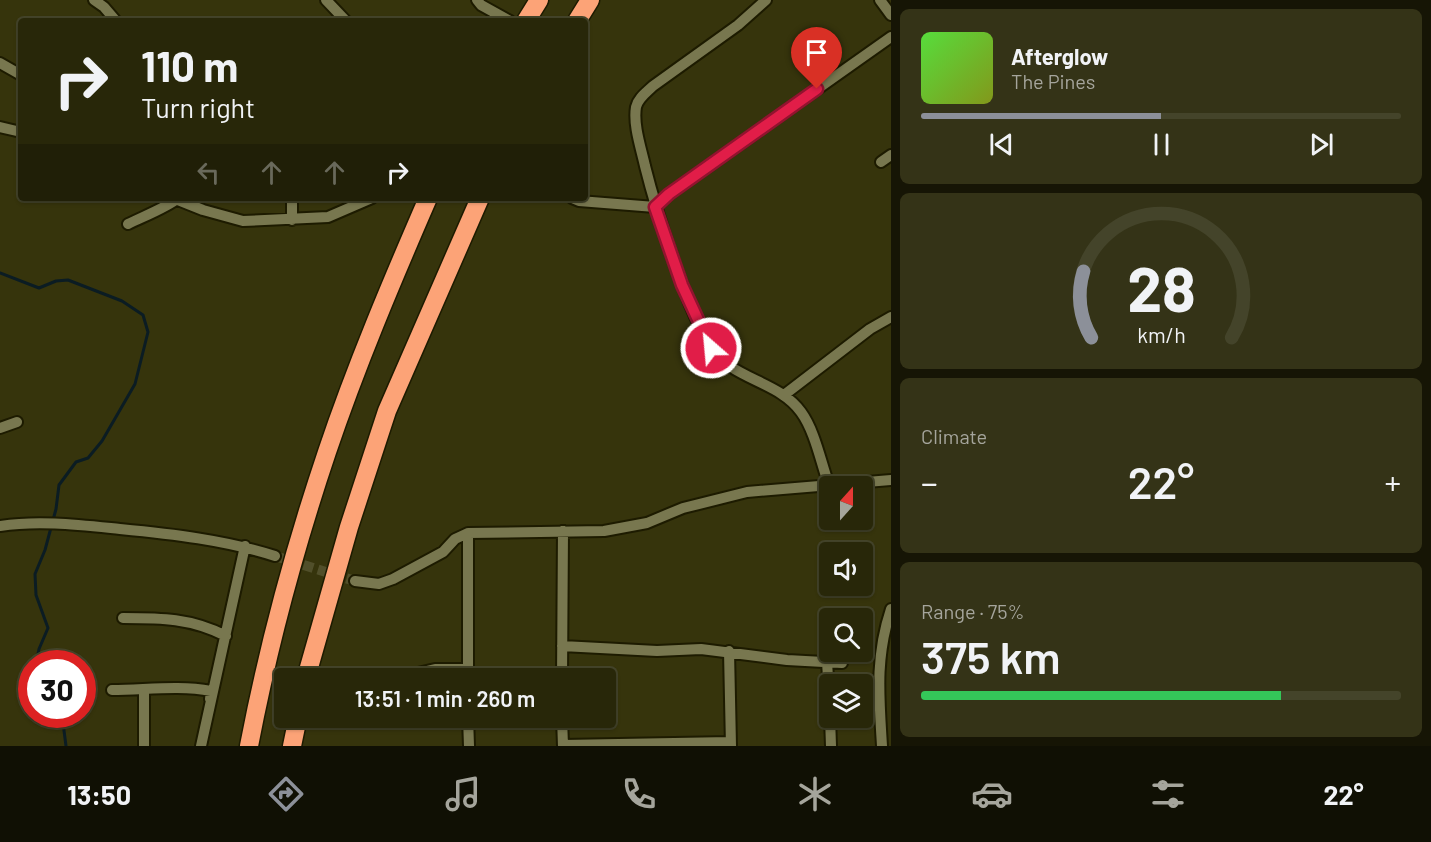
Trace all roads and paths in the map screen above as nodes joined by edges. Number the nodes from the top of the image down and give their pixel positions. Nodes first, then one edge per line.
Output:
1 (94, 0) edge
2 (326, 0) edge
3 (477, 0) edge
4 (539, 0) edge
5 (590, 0) edge
6 (766, 0) edge
7 (880, 0) edge
8 (891, 15) edge
9 (113, 18) edge
10 (340, 18) edge
11 (505, 18) edge
12 (528, 18) edge
13 (579, 18) edge
14 (891, 37) edge
15 (0, 63) edge
16 (18, 73) edge
17 (0, 128) edge
18 (18, 131) edge
19 (891, 155) edge
20 (881, 162) dead end
21 (172, 201) edge
22 (181, 201) edge
23 (292, 201) edge
24 (365, 201) edge
25 (427, 201) edge
26 (479, 201) edge
27 (579, 201) edge
28 (655, 207) junction
29 (292, 220) junction
30 (129, 224) dead end
31 (891, 317) edge
32 (784, 395) junction
33 (17, 422) dead end
34 (0, 428) edge
35 (825, 476) edge
36 (891, 480) edge
37 (873, 481) edge
38 (819, 486) edge
39 (0, 526) edge
40 (563, 531) junction
41 (468, 533) junction
42 (245, 546) junction
43 (274, 556) tunnel mouth
44 (355, 581) tunnel mouth
45 (891, 609) edge
46 (123, 618) dead end
47 (226, 636) junction
48 (562, 645) junction
49 (729, 651) junction
50 (819, 662) edge
51 (828, 662) joint
52 (842, 663) dead end
53 (309, 668) edge
54 (467, 668) edge
55 (562, 668) edge
56 (829, 674) edge
57 (112, 690) dead end
58 (144, 690) junction
59 (209, 708) junction
60 (296, 728) edge
61 (468, 728) edge
62 (562, 728) edge
63 (830, 728) edge
64 (730, 744) edge
65 (144, 746) edge
66 (201, 746) edge
67 (249, 746) edge
68 (292, 746) edge
69 (469, 746) edge
70 (562, 746) edge
71 (831, 746) edge
72 (882, 746) edge

1 - 9 street
2 - 10 street
3 - 11 street
4 - 12 highway
5 - 13 highway
6 - 28 street
7 - 8 street
14 - 28 street
15 - 16 street
17 - 18 street
19 - 20 street
21 - 30 street
22 - 29 street
23 - 29 street
24 - 29 street
25 - 67 highway
26 - 53 highway
27 - 28 street
28 - 32 street
31 - 32 street
32 - 35 street
33 - 34 street
36 - 37 street
38 - 40 street
39 - 42 street
40 - 41 street
40 - 48 street
41 - 44 street
41 - 54 street
42 - 43 street
42 - 47 street
45 - 72 street
46 - 47 street
47 - 59 street
48 - 49 street
48 - 55 street
49 - 50 street
49 - 64 street
51 - 52 street
51 - 56 street
57 - 58 street
58 - 59 street
58 - 65 street
59 - 66 street
60 - 68 highway
61 - 69 street
62 - 70 street
63 - 71 street
64 - 70 street

